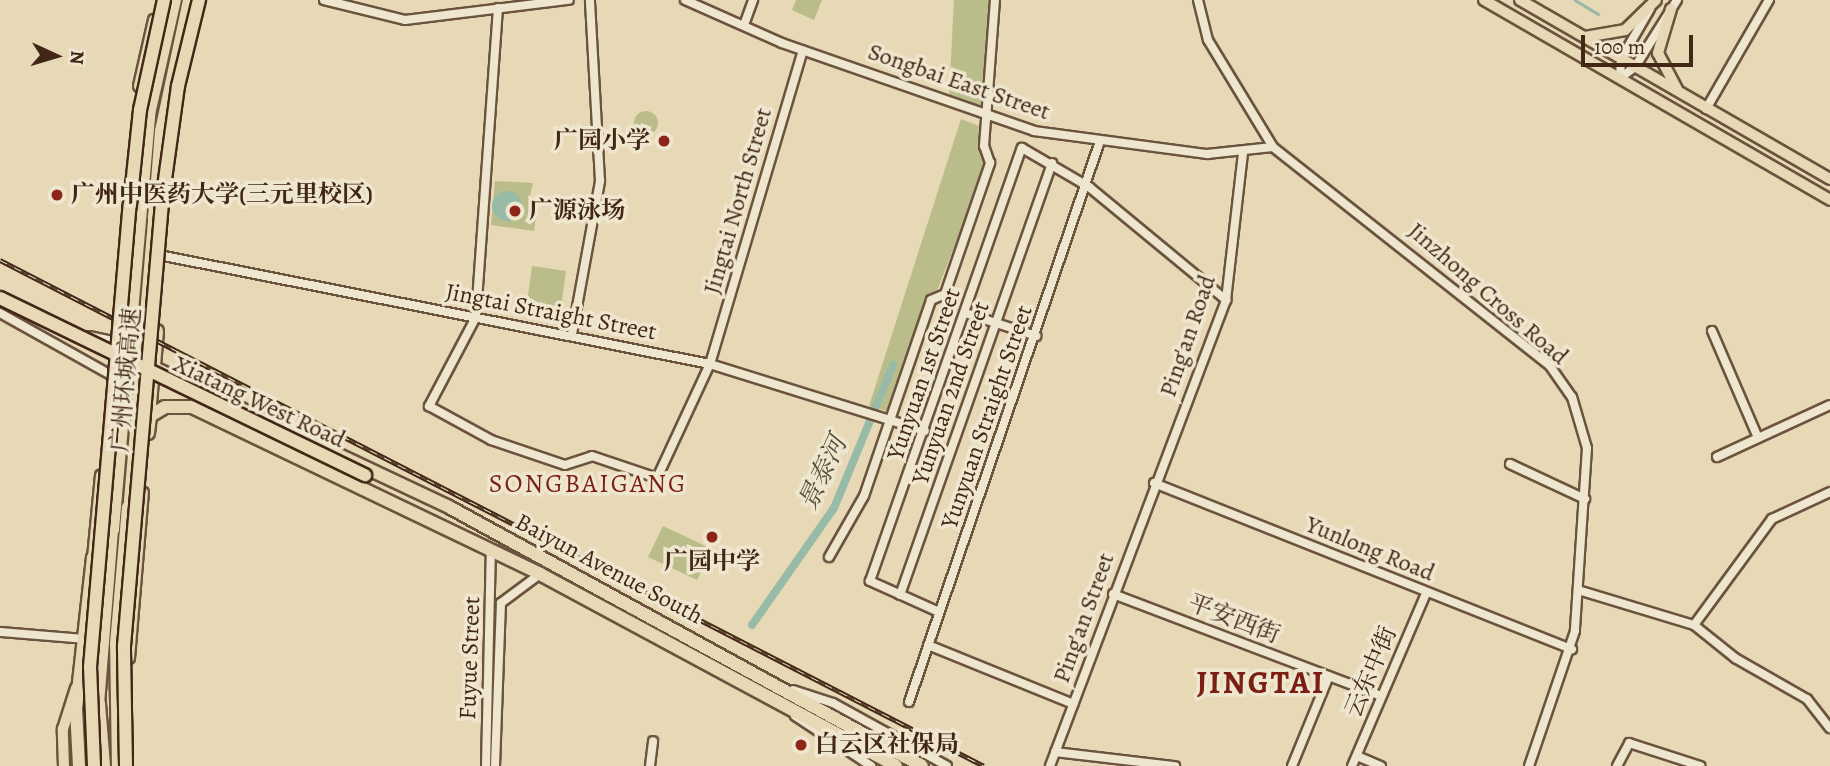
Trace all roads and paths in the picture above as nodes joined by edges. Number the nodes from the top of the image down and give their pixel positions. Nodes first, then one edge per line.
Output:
1 (161, 0) edge
2 (175, 0) edge
3 (189, 0) edge
4 (202, 0) edge
5 (324, 0) edge
6 (569, 0) edge
7 (590, 0) edge
8 (685, 0) edge
9 (752, 0) edge
10 (995, 0) edge
11 (1198, 0) edge
12 (1484, 0) edge
13 (1520, 0) edge
14 (1656, 0) edge
15 (1769, 0) edge
16 (1674, 4) edge
17 (498, 8) junction
18 (744, 25) junction
19 (1584, 37) junction
20 (803, 50) junction
21 (1620, 59) junction
22 (1635, 67) junction
23 (1620, 78) junction
24 (1681, 94) junction
25 (1706, 109) junction
26 (988, 118) junction
27 (1099, 144) junction
28 (1273, 147) junction
29 (1243, 154) junction
30 (173, 158) junction
31 (1052, 163) junction
32 (1830, 179) edge
33 (157, 183) junction
34 (1089, 187) junction
35 (1830, 200) edge
36 (139, 215) junction
37 (154, 218) junction
38 (121, 240) junction
39 (164, 256) junction
40 (0, 296) edge
41 (1226, 300) junction
42 (0, 306) edge
43 (0, 313) edge
44 (965, 313) junction
45 (476, 317) junction
46 (996, 323) junction
47 (1712, 331) dead end
48 (572, 334) junction
49 (1036, 336) junction
50 (113, 341) junction
51 (710, 364) junction
52 (154, 368) junction
53 (111, 375) junction
54 (199, 387) junction
55 (1830, 405) edge
56 (192, 407) junction
57 (150, 416) junction
58 (891, 419) junction
59 (925, 431) junction
60 (104, 433) junction
61 (1758, 438) junction
62 (1717, 457) dead end
63 (119, 463) junction
64 (1510, 464) dead end
65 (145, 474) junction
66 (363, 478) junction
67 (1154, 483) junction
68 (1830, 492) edge
69 (1585, 499) junction
70 (128, 508) junction
71 (113, 529) junction
72 (503, 537) junction
73 (491, 550) junction
74 (829, 557) dead end
75 (93, 558) junction
76 (540, 574) junction
77 (1578, 590) junction
78 (1426, 593) junction
79 (1113, 594) junction
80 (900, 595) junction
81 (939, 612) junction
82 (1694, 625) junction
83 (0, 632) edge
84 (103, 632) junction
85 (86, 639) junction
86 (928, 645) junction
87 (1572, 649) junction
88 (83, 669) junction
89 (1329, 676) junction
90 (114, 678) junction
91 (793, 690) junction
92 (1381, 696) junction
93 (909, 702) dead end
94 (99, 704) junction
95 (1073, 704) junction
96 (786, 706) junction
97 (128, 709) junction
98 (1830, 728) edge
99 (653, 741) dead end
100 (1055, 752) junction
101 (1357, 755) junction
102 (898, 762) edge
103 (64, 766) edge
104 (79, 766) edge
105 (94, 766) edge
106 (104, 766) edge
107 (118, 766) edge
108 (126, 766) edge
109 (132, 766) edge
110 (486, 766) edge
111 (495, 766) edge
112 (650, 766) edge
113 (871, 766) edge
114 (922, 766) edge
115 (947, 766) edge
116 (1050, 766) edge
117 (1175, 766) edge
118 (1292, 766) edge
119 (1352, 766) edge
120 (1381, 766) edge
121 (1529, 766) edge
122 (1617, 766) edge
123 (1700, 766) edge

1 - 38 main road
1 - 105 highway, 广州环城高速, bridge
2 - 36 highway
3 - 33 highway
4 - 30 main road
4 - 108 highway, 广州环城高速, bridge
5 - 17 street
6 - 17 street
7 - 48 street
8 - 18 street, Songbai East Street
9 - 18 street
10 - 26 street
11 - 28 street
12 - 23 main road
13 - 19 main road
14 - 19 main road
14 - 21 street
15 - 25 street
16 - 22 street
16 - 24 main road
17 - 45 street
18 - 20 street, Songbai East Street
19 - 21 main road
20 - 26 street, Songbai East Street
20 - 51 street, Jingtai North Street
21 - 22 main road
21 - 23 street
22 - 23 street
22 - 24 main road
23 - 35 main road
24 - 25 main road
25 - 32 main road
26 - 27 street, Songbai East Street
26 - 58 street
27 - 29 street, Songbai East Street
27 - 34 street, Yunyuan Straight Street
28 - 29 street, Songbai East Street
28 - 69 street, Jinzhong Cross Road
29 - 41 street, Ping'an Road
30 - 33 main road
30 - 39 main road
31 - 34 street
31 - 44 street, Yunyuan 1st Street
31 - 46 street, Yunyuan 2nd Street
33 - 37 highway
34 - 41 street
34 - 49 street, Yunyuan Straight Street
36 - 38 main road
36 - 63 highway
37 - 39 highway
37 - 70 main road
38 - 50 main road
39 - 45 street, Jingtai Straight Street
39 - 52 highway
40 - 50 street, Xiatang West Road
40 - 66 highway, Xiatang West Road, bridge
41 - 67 street, Ping'an Road
42 - 66 highway, Xiatang West Road, bridge
43 - 53 street
44 - 46 street
44 - 59 street, Yunyuan 1st Street
45 - 48 street, Jingtai Straight Street
45 - 51 street, Jingtai North Street
46 - 49 street
46 - 80 street, Yunyuan 2nd Street
47 - 61 street
48 - 51 street, Jingtai Straight Street
49 - 81 street, Yunyuan Straight Street
50 - 53 main road
51 - 58 street, Jingtai Straight Street
52 - 54 highway, Baiyun Avenue South
52 - 57 main road
53 - 60 main road
54 - 56 highway
54 - 72 highway, Baiyun Avenue South
55 - 61 street
56 - 57 highway
56 - 73 highway, Baiyun Avenue South
57 - 65 highway
58 - 59 street, Jingtai Straight Street
58 - 74 street
59 - 80 street, Yunyuan 1st Street
60 - 63 main road
60 - 75 main road
61 - 62 street
63 - 71 highway
64 - 69 street
65 - 70 highway
65 - 97 main road
66 - 72 highway, Xiatang West Road
66 - 73 highway, Xiatang West Road
67 - 78 street, Yunlong Road
67 - 79 street, Ping'an Street
68 - 82 street
69 - 77 street, Jinzhong Cross Road
70 - 90 highway
71 - 75 highway
71 - 84 main road
72 - 91 highway, Baiyun Avenue South
73 - 76 highway, Baiyun Avenue South
73 - 110 street, Fuyue Street
75 - 85 highway
76 - 96 highway, Baiyun Avenue South
76 - 111 street, Fuyue Street
77 - 82 street
77 - 87 street, Jinzhong Cross Road
78 - 87 street, Yunlong Road
78 - 92 street, 云东中街
79 - 89 street, 平安西街
79 - 95 street, Ping'an Street
80 - 81 street
81 - 86 street, Yunyuan Straight Street
82 - 98 street
83 - 85 street
84 - 88 main road
84 - 94 main road
85 - 88 highway
86 - 93 street, Yunyuan Straight Street
86 - 95 street
87 - 121 street, Jinzhong Cross Road
88 - 94 highway
88 - 103 main road
88 - 104 highway
89 - 92 street, 平安西街
89 - 118 street
90 - 97 main road
90 - 107 highway
91 - 102 highway, Baiyun Avenue South
91 - 115 street
92 - 101 street, 云东中街
94 - 106 highway
95 - 100 street, Ping'an Street
96 - 102 highway, Baiyun Avenue South
96 - 113 street
97 - 109 main road
99 - 112 street
100 - 116 street, Ping'an Street
100 - 117 street
101 - 119 street, 云东中街
101 - 120 street
102 - 114 highway, Baiyun Avenue South
122 - 123 street

